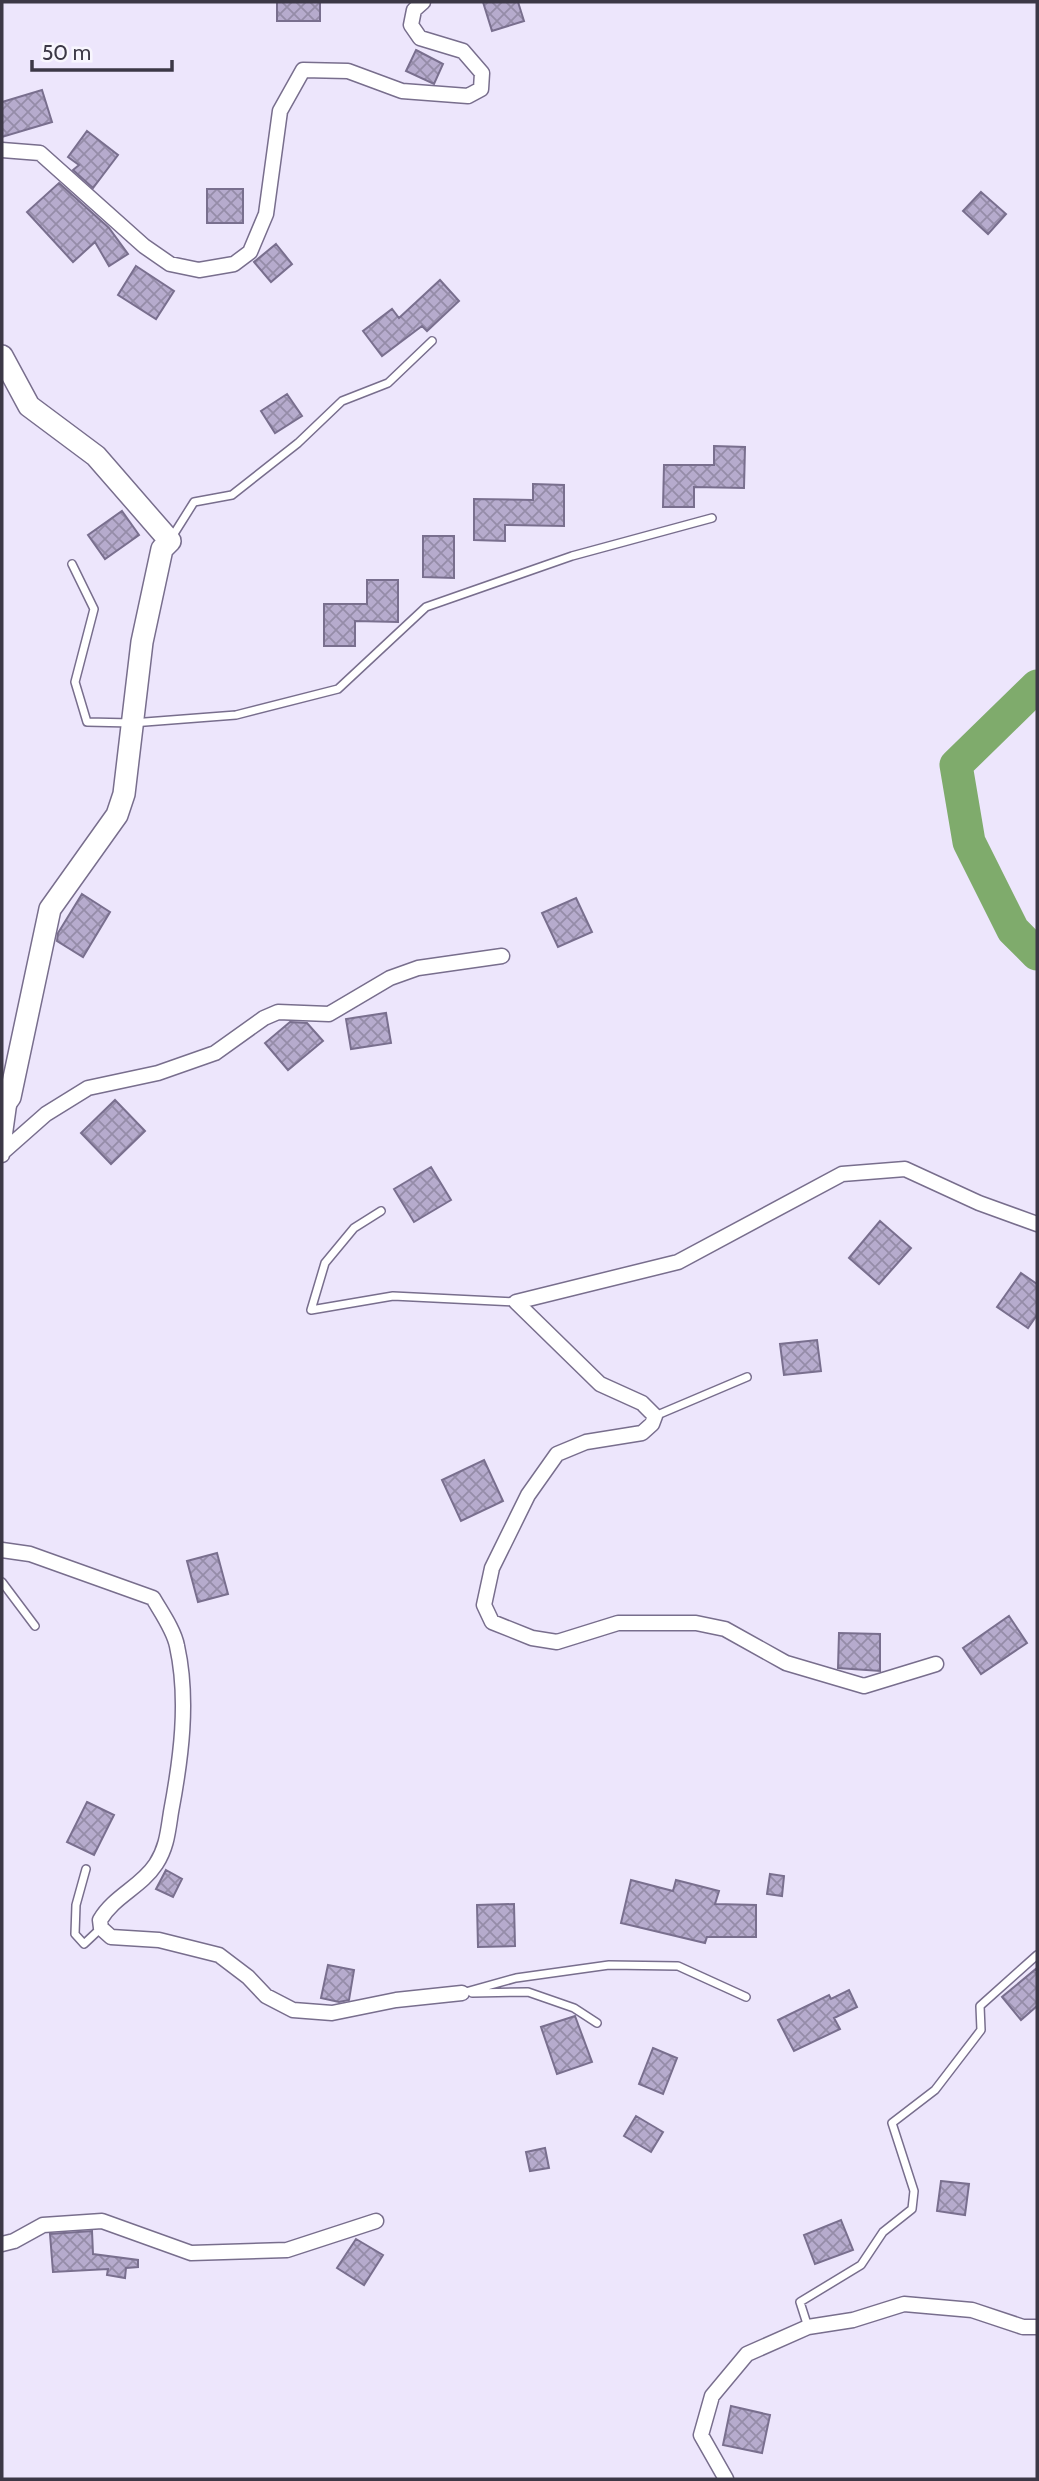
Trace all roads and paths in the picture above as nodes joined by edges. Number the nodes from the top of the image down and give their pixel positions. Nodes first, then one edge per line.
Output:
1 (423, 2) edge
2 (2, 150) edge
3 (432, 341) dead end
4 (2, 356) edge
5 (712, 518) dead end
6 (170, 541) junction
7 (72, 564) dead end
8 (132, 723) junction
9 (502, 956) dead end
10 (6, 1103) edge
11 (2, 1155) edge
12 (381, 1211) dead end
13 (1037, 1224) edge
14 (516, 1303) junction
15 (747, 1377) dead end
16 (655, 1416) junction
17 (2, 1550) edge
18 (2, 1582) edge
19 (35, 1626) dead end
20 (936, 1664) dead end
21 (86, 1868) dead end
22 (101, 1928) junction
23 (1037, 1955) edge
24 (462, 1993) junction
25 (746, 1997) dead end
26 (597, 2023) dead end
27 (376, 2221) dead end
28 (2, 2245) edge
29 (808, 2327) junction
30 (1037, 2327) edge
31 (726, 2479) edge

1 - 2 street
3 - 6 lane
4 - 6 street
5 - 8 lane
6 - 8 street
7 - 8 lane
8 - 10 street
9 - 11 street
10 - 11 street
12 - 14 lane
13 - 14 street
14 - 16 street
15 - 16 lane
16 - 20 street
17 - 22 street
18 - 19 lane
21 - 22 lane
22 - 24 street
23 - 29 lane
24 - 25 lane
24 - 26 lane
27 - 28 street
29 - 30 street
29 - 31 street

